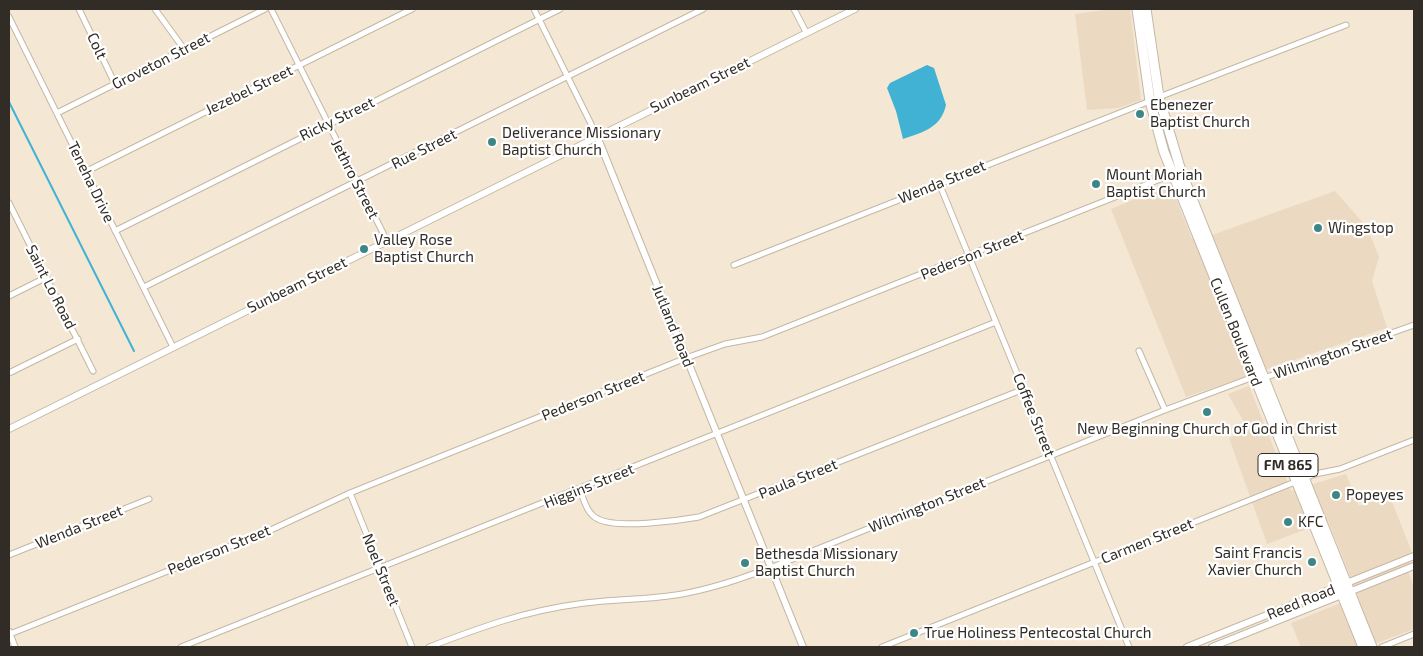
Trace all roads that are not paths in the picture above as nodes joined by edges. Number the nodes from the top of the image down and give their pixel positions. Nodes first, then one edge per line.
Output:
1 (79, 9) edge
2 (155, 9) edge
3 (265, 9) edge
4 (271, 9) edge
5 (412, 9) edge
6 (534, 9) edge
7 (560, 9) edge
8 (703, 9) edge
9 (794, 9) edge
10 (855, 9) edge
11 (1146, 9) edge
12 (1138, 13) edge
13 (9, 17) edge
14 (539, 19) junction
15 (1346, 25) dead end
16 (806, 32) junction
17 (1152, 48) junction
18 (184, 49) junction
19 (299, 65) junction
20 (566, 77) junction
21 (115, 84) junction
22 (1159, 97) junction
23 (1150, 100) junction
24 (57, 113) junction
25 (327, 124) junction
26 (597, 136) junction
27 (85, 172) junction
28 (1177, 173) junction
29 (356, 181) junction
30 (939, 183) junction
31 (9, 203) edge
32 (11, 214) edge
33 (115, 230) junction
34 (1205, 232) junction
35 (387, 241) junction
36 (1199, 241) junction
37 (969, 256) junction
38 (734, 265) dead end
39 (47, 277) junction
40 (144, 287) junction
41 (9, 296) edge
42 (1228, 300) junction
43 (996, 322) junction
44 (1414, 325) edge
45 (78, 339) junction
46 (173, 347) junction
47 (1139, 351) dead end
48 (686, 358) junction
49 (94, 371) dead end
50 (9, 374) edge
51 (1253, 376) junction
52 (1265, 378) junction
53 (1024, 389) junction
54 (1165, 410) junction
55 (9, 429) edge
56 (716, 434) junction
57 (1414, 440) edge
58 (1050, 456) junction
59 (1305, 478) junction
60 (1296, 482) junction
61 (580, 490) junction
62 (350, 493) junction
63 (149, 499) dead end
64 (744, 501) junction
65 (9, 555) edge
66 (1414, 556) edge
67 (1094, 562) junction
68 (1414, 566) edge
69 (380, 568) junction
70 (770, 568) junction
71 (1344, 589) junction
72 (1257, 619) junction
73 (1260, 628) junction
74 (9, 632) edge
75 (1414, 634) edge
76 (15, 647) edge
77 (181, 647) edge
78 (412, 647) edge
79 (429, 647) edge
80 (803, 647) edge
81 (882, 647) edge
82 (1129, 647) edge
83 (1187, 647) edge
84 (1212, 647) edge
85 (1362, 647) edge
86 (1372, 647) edge
87 (1382, 647) edge

1 - 21 street, Colt
2 - 18 street
3 - 18 street, Groveton Street
4 - 19 street, Jethro Street
5 - 19 street, Jezebel Street
6 - 14 street, Jutland Road
7 - 14 street, Ricky Street
8 - 20 street, Rue Street
9 - 16 street
10 - 16 street, Sunbeam Street
11 - 17 main road, Cullen Boulevard / FM 865
12 - 17 main road
12 - 23 main road, Cullen Boulevard / FM 865
13 - 24 street, Teneha Drive
14 - 20 street, Jutland Road
14 - 25 street, Ricky Street
15 - 22 street
16 - 26 street, Sunbeam Street
17 - 22 main road, Cullen Boulevard / FM 865
18 - 21 street, Groveton Street
19 - 25 street, Jethro Street
19 - 27 street, Jezebel Street
20 - 26 street, Jutland Road
20 - 29 street, Rue Street
21 - 24 street, Groveton Street
22 - 28 main road, Cullen Boulevard / FM 865
23 - 28 main road, Cullen Boulevard / FM 865
23 - 30 street, Wenda Street
24 - 27 street, Teneha Drive
25 - 29 street, Jethro Street
25 - 33 street, Ricky Street
26 - 35 street, Sunbeam Street
26 - 48 street, Jutland Road
27 - 33 street, Teneha Drive
28 - 34 main road, Cullen Boulevard / FM 865
28 - 36 main road, Cullen Boulevard / FM 865
28 - 37 street, Pederson Street
29 - 35 street, Jethro Street
29 - 40 street, Rue Street
30 - 37 street, Coffee Street
30 - 38 street, Wenda Street
31 - 32 street, Saint Lo Road
32 - 39 street, Saint Lo Road
33 - 40 street, Teneha Drive
34 - 36 main road
34 - 42 main road, Cullen Boulevard / FM 865
35 - 46 street, Sunbeam Street
36 - 42 main road, Cullen Boulevard / FM 865
37 - 43 street, Coffee Street
37 - 48 street, Pederson Street
39 - 41 street
39 - 45 street, Saint Lo Road
40 - 46 street, Teneha Drive
42 - 51 main road, Cullen Boulevard / FM 865
42 - 52 main road, Cullen Boulevard / FM 865
43 - 53 street, Coffee Street
43 - 56 street, Higgins Street
44 - 52 street, Wilmington Street
45 - 49 street, Saint Lo Road
45 - 50 street
46 - 55 street, Sunbeam Street
47 - 54 street
48 - 56 street, Jutland Road
48 - 62 street, Pederson Street
51 - 52 street, Wilmington Street
51 - 54 street, Wilmington Street
51 - 60 main road, Cullen Boulevard / FM 865
52 - 59 main road, Cullen Boulevard / FM 865
53 - 58 street, Coffee Street
53 - 64 street, Paula Street
54 - 58 street, Wilmington Street
56 - 61 street, Higgins Street
56 - 64 street, Jutland Road
57 - 59 street, Carmen Street
58 - 67 street, Coffee Street
58 - 70 street, Wilmington Street
59 - 60 street, Carmen Street
59 - 71 main road, Cullen Boulevard / FM 865
60 - 67 street, Carmen Street
60 - 71 main road, Cullen Boulevard / FM 865
61 - 64 street, Paula Street
61 - 69 street, Higgins Street
62 - 69 street, Noel Street
62 - 74 street, Pederson Street
63 - 65 street, Wenda Street
64 - 70 street, Jutland Road
66 - 71 street, Reed Road
67 - 81 street, Carmen Street
67 - 82 street, Coffee Street
68 - 71 street, Reed Road
69 - 77 street, Higgins Street
69 - 78 street, Noel Street
70 - 79 street, Wilmington Street
70 - 80 street, Jutland Road
71 - 72 street, Reed Road
71 - 73 street, Reed Road
71 - 85 main road, Cullen Boulevard / FM 865
71 - 86 main road, Cullen Boulevard / FM 865
72 - 73 street
72 - 83 street, Reed Road
73 - 84 street, Reed Road
74 - 76 street
75 - 87 street

